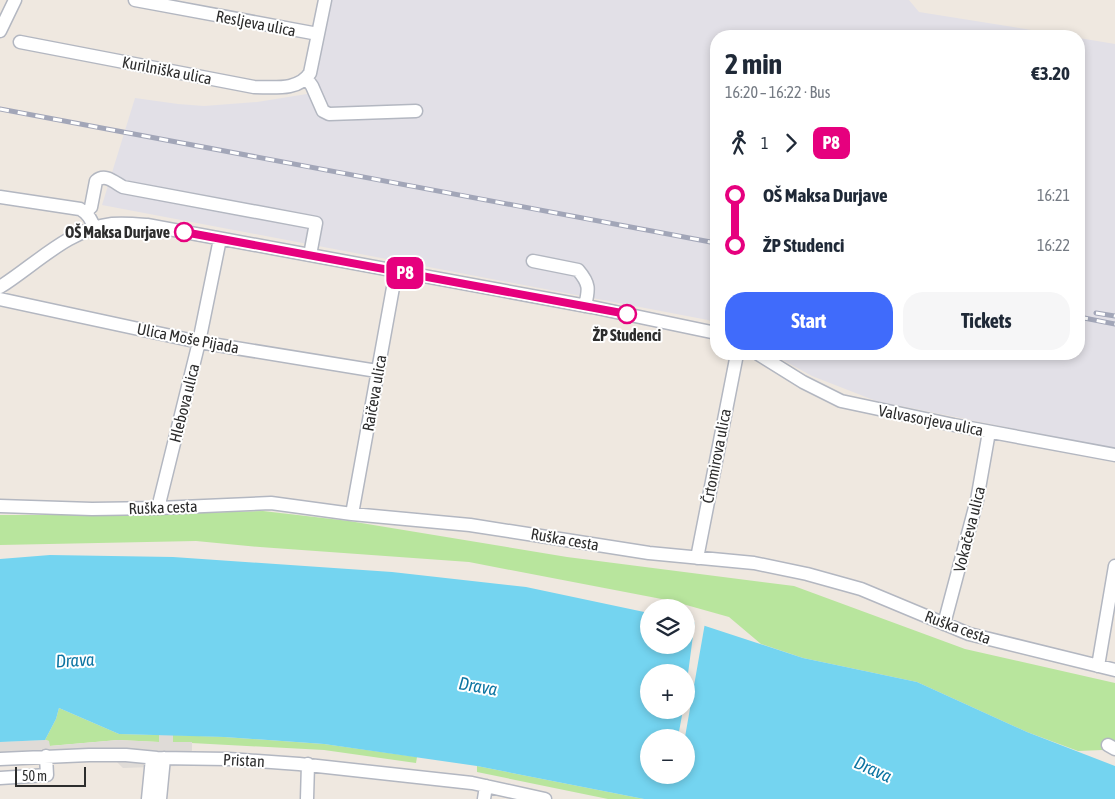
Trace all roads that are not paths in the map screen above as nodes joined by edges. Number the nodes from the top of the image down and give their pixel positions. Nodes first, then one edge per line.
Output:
1 (15, 0) edge
2 (136, 0) edge
3 (325, 0) edge
4 (0, 32) edge
5 (318, 34) junction
6 (20, 42) dead end
7 (308, 76) junction
8 (416, 111) dead end
9 (0, 196) edge
10 (86, 212) junction
11 (95, 229) junction
12 (220, 239) junction
13 (310, 255) junction
14 (533, 261) dead end
15 (396, 271) junction
16 (0, 287) edge
17 (0, 299) edge
18 (586, 306) junction
19 (710, 332) edge
20 (199, 342) junction
21 (736, 360) edge
22 (768, 360) edge
23 (377, 371) junction
24 (989, 432) junction
25 (1115, 455) edge
26 (0, 506) edge
27 (158, 508) junction
28 (352, 514) junction
29 (696, 558) junction
30 (1115, 566) edge
31 (944, 624) junction
32 (1098, 666) junction
33 (1115, 670) edge
34 (46, 756) junction
35 (158, 758) junction
36 (0, 759) edge
37 (308, 764) junction
38 (0, 778) edge
39 (485, 793) edge
40 (148, 799) edge
41 (160, 799) edge
42 (307, 799) edge
43 (545, 799) edge

1 - 4 street
2 - 5 street, Resljeva ulica
3 - 5 street
5 - 7 street
6 - 7 street, Kurilniška ulica
7 - 8 street
9 - 10 street
10 - 11 street
10 - 13 street
11 - 12 street
11 - 16 street
12 - 13 street
12 - 20 street, Hlebova ulica
13 - 15 street
14 - 18 street
15 - 18 street
15 - 23 street, Raičeva ulica
17 - 20 street, Ulica Moše Pijada
18 - 19 street
20 - 23 street, Ulica Moše Pijada
20 - 27 street, Hlebova ulica
21 - 29 street, Črtomirova ulica
22 - 24 street, Valvasorjeva ulica
23 - 28 street, Raičeva ulica
24 - 25 street, Valvasorjeva ulica
24 - 31 street, Vokačeva ulica
26 - 27 street, Ruška cesta
27 - 28 street, Ruška cesta
28 - 29 street, Ruška cesta
29 - 31 street, Ruška cesta
30 - 32 street
31 - 32 street, Ruška cesta
32 - 33 street, Ruška cesta
34 - 35 street, Pristan
34 - 36 street, Pristan
34 - 38 street
35 - 37 street, Pristan
35 - 40 street
35 - 41 street
37 - 39 street, Pristan
37 - 42 street
39 - 43 street, Pristan

